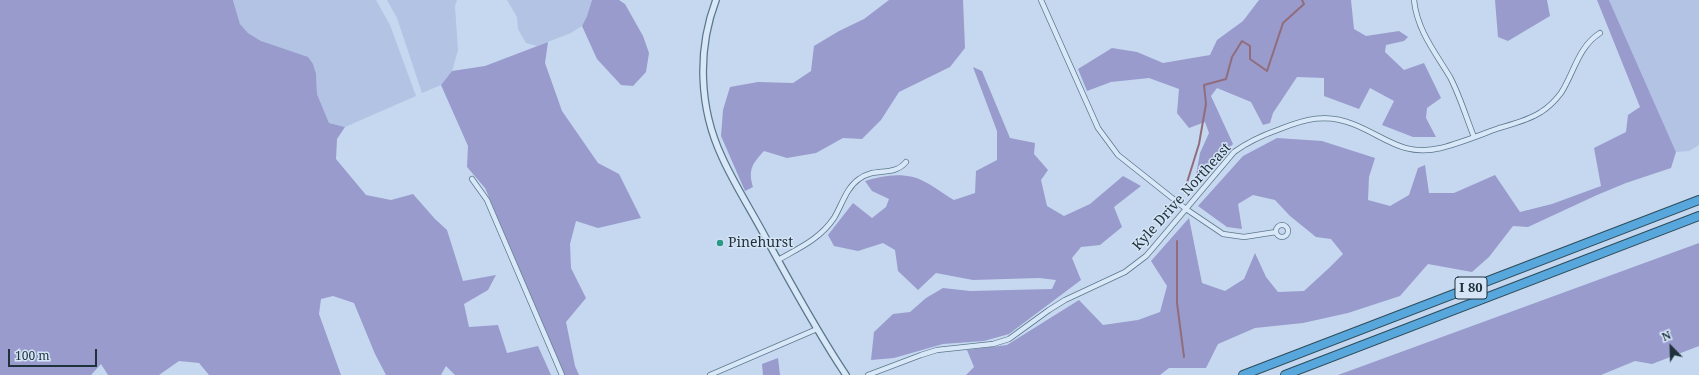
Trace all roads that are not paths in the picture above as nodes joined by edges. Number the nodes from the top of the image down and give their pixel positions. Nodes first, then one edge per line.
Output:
1 (716, 0) edge
2 (1041, 0) edge
3 (1414, 0) edge
4 (1600, 33) dead end
5 (1474, 137) junction
6 (906, 162) dead end
7 (472, 179) dead end
8 (1699, 200) edge
9 (1186, 209) junction
10 (1699, 216) edge
11 (1276, 232) dead end
12 (778, 260) junction
13 (817, 329) junction
14 (562, 375) edge
15 (710, 375) edge
16 (846, 375) edge
17 (868, 375) edge
18 (1243, 375) edge
19 (1285, 375) edge

1 - 12 street
2 - 9 street
3 - 5 street
4 - 5 street, Kyle Drive Northeast
5 - 9 street, Kyle Drive Northeast
6 - 12 street
7 - 14 street
8 - 18 highway, I 80
9 - 11 street
9 - 17 street, Kyle Drive Northeast
10 - 19 highway, I 80
12 - 13 street
13 - 15 street
13 - 16 street

